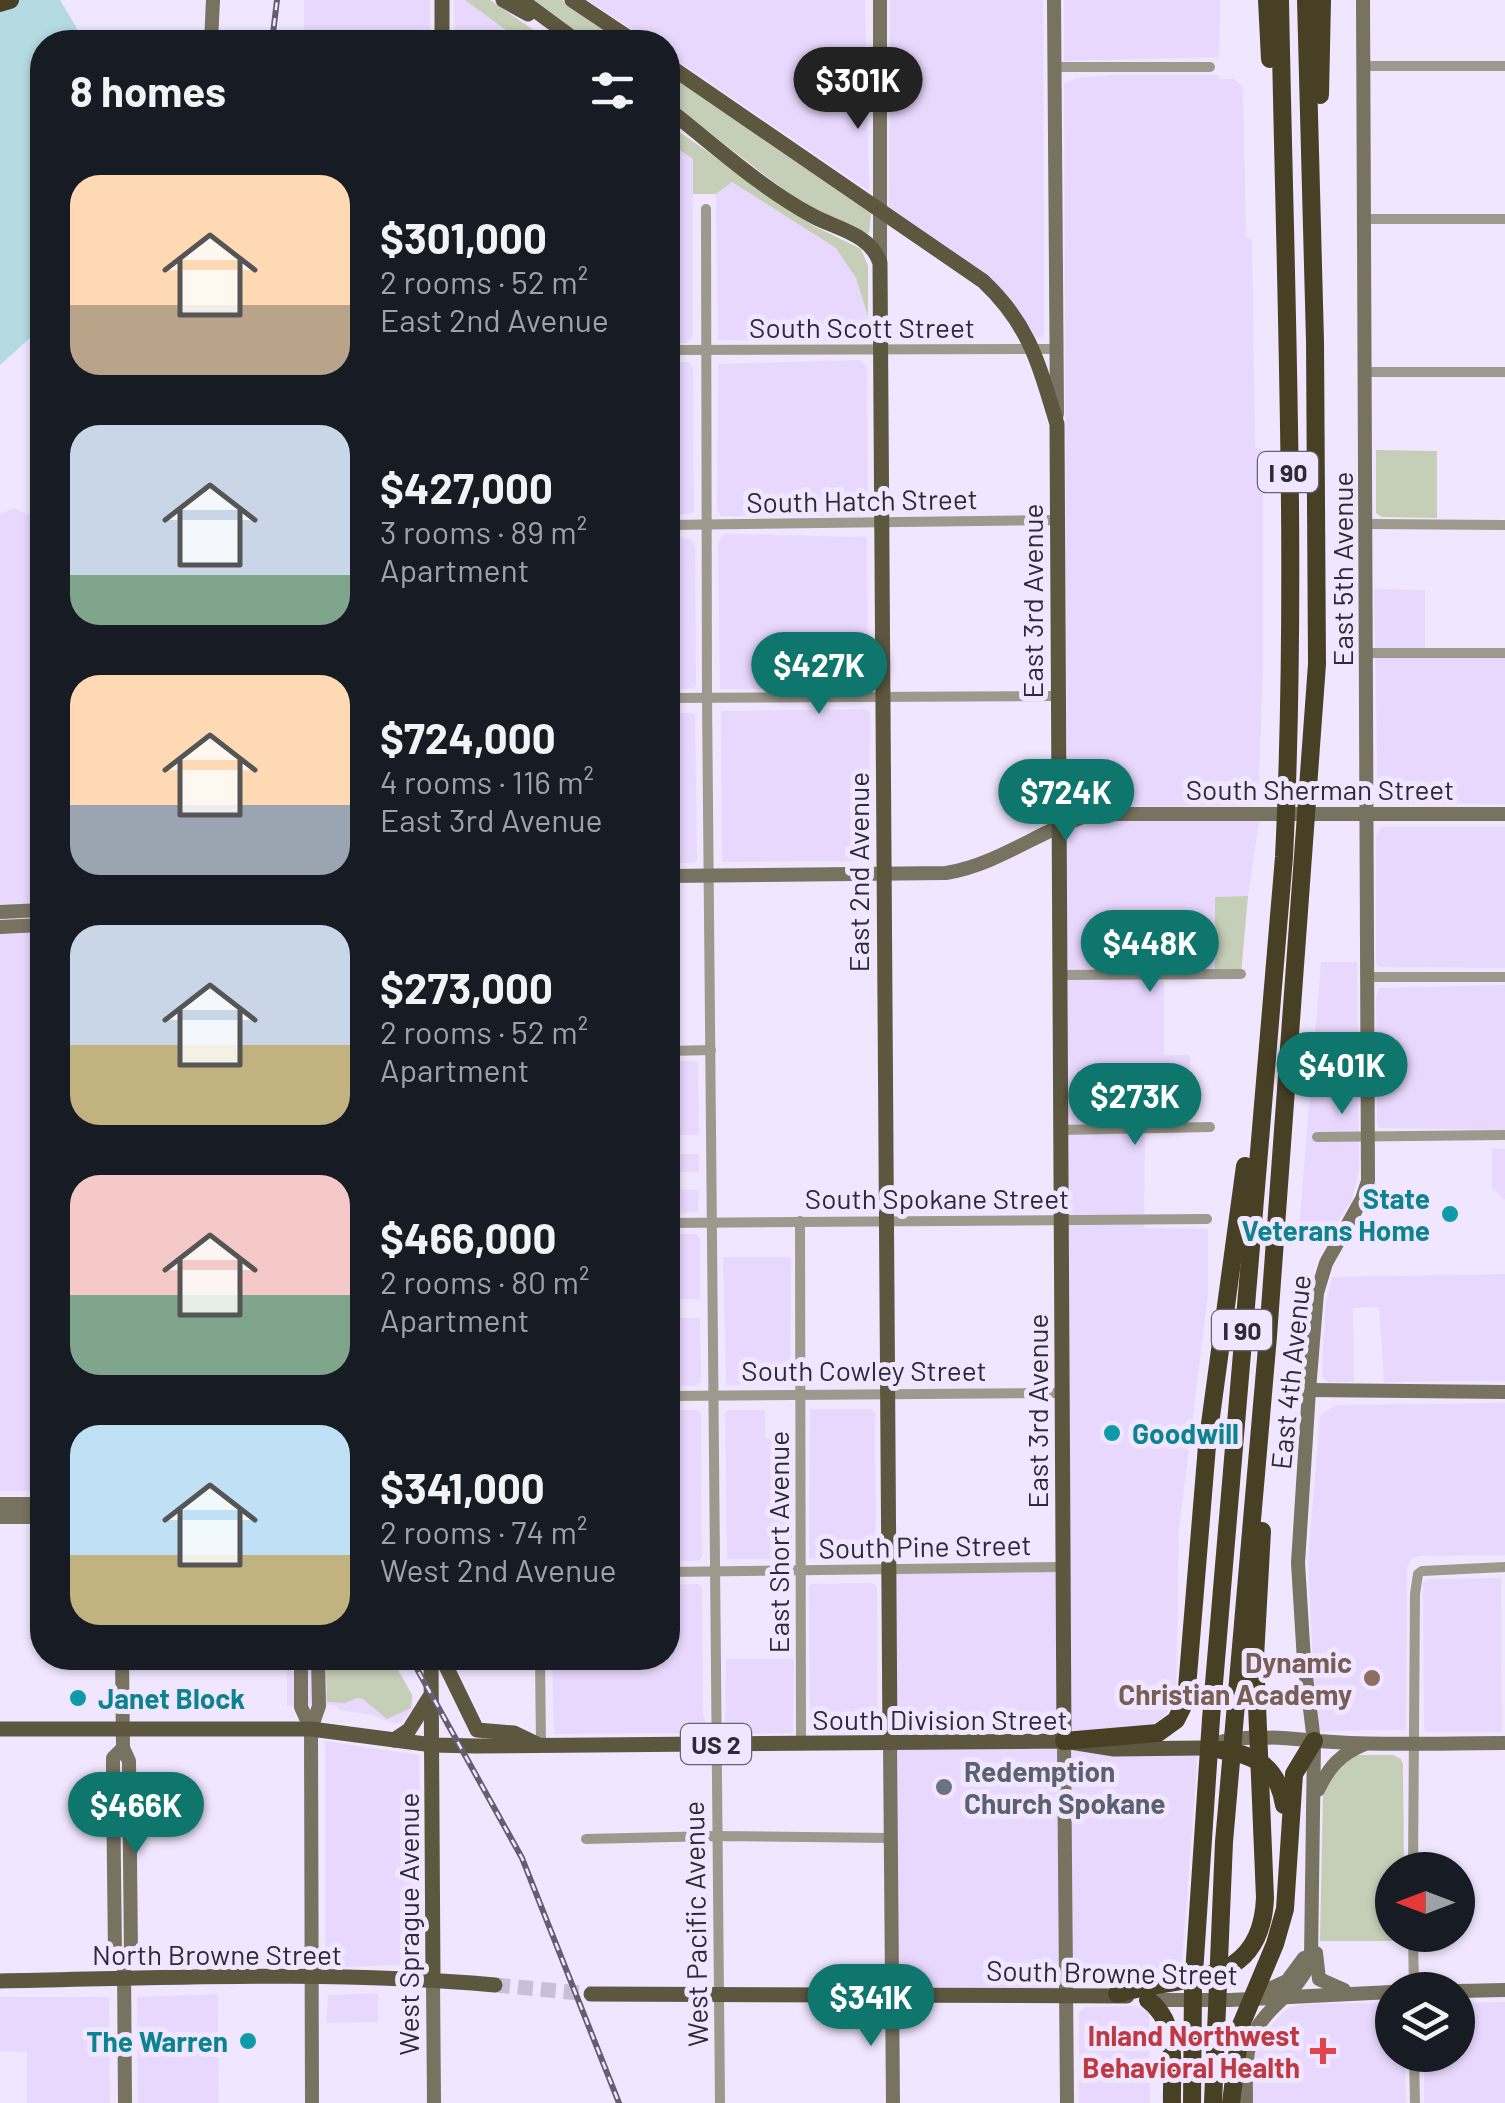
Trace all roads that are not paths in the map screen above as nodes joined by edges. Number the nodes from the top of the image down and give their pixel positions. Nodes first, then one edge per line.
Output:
1 (10, 0) edge
2 (214, 0) edge
3 (442, 0) edge
4 (503, 0) edge
5 (521, 0) edge
6 (572, 0) edge
7 (880, 0) edge
8 (1054, 0) edge
9 (1267, 0) edge
10 (1280, 0) edge
11 (1306, 0) edge
12 (1322, 0) edge
13 (1363, 0) edge
14 (0, 3) edge
15 (555, 25) junction
16 (212, 30) edge
17 (442, 30) edge
18 (562, 30) edge
19 (617, 30) edge
20 (1364, 66) junction
21 (1505, 66) edge
22 (1054, 67) junction
23 (1210, 67) dead end
24 (680, 72) edge
25 (680, 119) edge
26 (706, 209) dead end
27 (1364, 219) junction
28 (1505, 219) edge
29 (880, 263) junction
30 (1316, 341) junction
31 (1288, 346) junction
32 (1035, 349) junction
33 (1056, 349) junction
34 (680, 350) edge
35 (706, 350) junction
36 (880, 350) junction
37 (1366, 372) junction
38 (1505, 372) edge
39 (1057, 424) junction
40 (1057, 520) junction
41 (880, 522) junction
42 (680, 524) edge
43 (707, 524) junction
44 (1367, 524) junction
45 (1505, 525) edge
46 (1368, 653) junction
47 (1505, 653) edge
48 (1058, 696) junction
49 (882, 697) junction
50 (680, 698) edge
51 (707, 698) junction
52 (1367, 814) junction
53 (1505, 814) edge
54 (1058, 824) junction
55 (883, 874) junction
56 (709, 875) junction
57 (680, 876) edge
58 (30, 911) edge
59 (0, 912) edge
60 (30, 926) edge
61 (0, 927) edge
62 (1276, 943) junction
63 (1241, 974) dead end
64 (1060, 975) junction
65 (1367, 977) junction
66 (1505, 977) edge
67 (711, 1050) junction
68 (680, 1051) edge
69 (1210, 1127) dead end
70 (1060, 1130) junction
71 (1505, 1136) edge
72 (1368, 1137) junction
73 (1317, 1138) dead end
74 (1206, 1218) dead end
75 (886, 1220) junction
76 (1061, 1220) junction
77 (800, 1221) junction
78 (680, 1222) edge
79 (711, 1222) junction
80 (1268, 1336) junction
81 (1309, 1390) junction
82 (1505, 1392) edge
83 (1062, 1393) junction
84 (800, 1395) junction
85 (888, 1395) junction
86 (680, 1396) edge
87 (714, 1396) junction
88 (0, 1504) edge
89 (30, 1504) edge
90 (0, 1517) edge
91 (30, 1517) edge
92 (1062, 1567) junction
93 (1505, 1567) edge
94 (889, 1568) junction
95 (801, 1570) junction
96 (715, 1571) junction
97 (680, 1572) edge
98 (122, 1670) edge
99 (301, 1670) edge
100 (318, 1670) edge
101 (431, 1670) edge
102 (448, 1670) edge
103 (540, 1670) edge
104 (432, 1689) junction
105 (0, 1728) edge
106 (123, 1729) junction
107 (311, 1730) junction
108 (394, 1740) junction
109 (1064, 1741) junction
110 (1314, 1741) junction
111 (1370, 1742) junction
112 (890, 1743) junction
113 (1414, 1743) junction
114 (1505, 1743) edge
115 (715, 1744) junction
116 (800, 1744) junction
117 (433, 1745) junction
118 (541, 1746) junction
119 (1202, 1748) junction
120 (1315, 1795) junction
121 (716, 1836) junction
122 (586, 1838) dead end
123 (890, 1838) junction
124 (1288, 1841) junction
125 (1412, 1852) edge
126 (1312, 1928) junction
127 (124, 1972) junction
128 (310, 1978) junction
129 (433, 1980) junction
130 (0, 1981) edge
131 (494, 1986) tunnel mouth
132 (1505, 1990) edge
133 (1475, 1991) edge
134 (1375, 1992) edge
135 (1354, 1993) junction
136 (591, 1994) tunnel mouth
137 (892, 1994) junction
138 (1117, 1994) junction
139 (1066, 1995) junction
140 (718, 1996) junction
141 (1288, 1997) junction
142 (1148, 2000) junction
143 (1230, 2000) junction
144 (1414, 2072) edge
145 (125, 2103) edge
146 (312, 2103) edge
147 (434, 2103) edge
148 (720, 2103) edge
149 (893, 2103) edge
150 (1067, 2103) edge
151 (1172, 2103) edge
152 (1192, 2103) edge
153 (1213, 2103) edge
154 (1232, 2103) edge
155 (1246, 2103) edge
156 (1415, 2103) edge

1 - 14 highway
2 - 16 street
3 - 17 main road
4 - 15 main road
5 - 15 main road
6 - 19 main road
7 - 29 street, East 2nd Avenue
8 - 22 street, East 3rd Avenue
9 - 31 highway
10 - 31 highway, I 90
11 - 30 highway, I 90
12 - 30 highway
13 - 20 street, East 5th Avenue
15 - 18 main road
20 - 21 street
20 - 27 street, East 5th Avenue
22 - 23 street
22 - 33 street, East 3rd Avenue
24 - 32 main road
25 - 29 main road
26 - 35 street, West Pacific Avenue
27 - 28 street
27 - 37 street, East 5th Avenue
29 - 36 main road, East 2nd Avenue
30 - 80 highway, I 90
31 - 62 highway, I 90
32 - 33 street, South Scott Street
32 - 36 street, South Scott Street
32 - 39 main road
33 - 39 street, East 3rd Avenue
34 - 35 street, South Scott Street
35 - 36 street, South Scott Street
35 - 43 street, West Pacific Avenue
36 - 41 main road, East 2nd Avenue
37 - 38 street
37 - 44 street, East 5th Avenue
39 - 40 main road, East 3rd Avenue
40 - 41 street, South Hatch Street
40 - 48 main road, East 3rd Avenue
41 - 43 street, South Hatch Street
41 - 49 main road, East 2nd Avenue
42 - 43 street, South Hatch Street
43 - 51 street, West Pacific Avenue
44 - 45 street
44 - 46 street, East 5th Avenue
46 - 47 street
46 - 52 street, East 5th Avenue
48 - 49 street
48 - 54 main road, East 3rd Avenue
49 - 51 street
49 - 55 main road, East 2nd Avenue
50 - 51 street
51 - 56 street, West Pacific Avenue
52 - 53 street, South Sherman Street
52 - 54 street, South Sherman Street
52 - 65 street, East 5th Avenue
54 - 55 street, South Sherman Street
54 - 64 main road, East 3rd Avenue
55 - 56 street, South Sherman Street
55 - 75 main road, East 2nd Avenue
56 - 57 street, South Sherman Street
56 - 67 street, West Pacific Avenue
58 - 59 street
60 - 61 street
62 - 109 highway
62 - 152 highway, I 90
63 - 64 street
64 - 70 main road, East 3rd Avenue
65 - 66 street
65 - 72 street, East 5th Avenue
67 - 68 street
67 - 79 street, West Pacific Avenue
69 - 70 street
70 - 76 main road, East 3rd Avenue
71 - 72 street
72 - 73 street
72 - 81 street, East 4th Avenue
74 - 76 street, South Spokane Street
75 - 76 street, South Spokane Street
75 - 77 street, South Spokane Street
75 - 85 main road, East 2nd Avenue
76 - 83 main road, East 3rd Avenue
77 - 79 street, South Spokane Street
77 - 84 street, East Short Avenue
78 - 79 street, South Spokane Street
79 - 87 street, West Pacific Avenue
80 - 138 highway
80 - 153 highway, I 90
81 - 82 street
81 - 110 street, East 4th Avenue
83 - 85 street, South Cowley Street
83 - 92 main road, East 3rd Avenue
84 - 85 street, South Cowley Street
84 - 87 street, South Cowley Street
84 - 95 street, East Short Avenue
85 - 94 main road, East 2nd Avenue
86 - 87 street, South Cowley Street
87 - 96 street, West Pacific Avenue
88 - 89 street
90 - 91 street
92 - 94 street, South Pine Street
92 - 109 main road, East 3rd Avenue
93 - 113 street
94 - 95 street, South Pine Street
94 - 112 main road, East 2nd Avenue
95 - 96 street, South Pine Street
95 - 116 street, East Short Avenue
96 - 97 street, South Pine Street
96 - 115 street, West Pacific Avenue
98 - 106 street
99 - 107 street
100 - 107 street
101 - 104 main road, West Sprague Avenue
102 - 118 main road
103 - 118 street
104 - 108 main road
104 - 117 main road, West Sprague Avenue
105 - 106 main road, US 2
106 - 107 main road, US 2
106 - 127 street
107 - 108 main road, US 2
107 - 128 street
108 - 117 main road, US 2
109 - 112 main road, South Division Street / US 2
109 - 119 main road, South Division Street / US 2
109 - 139 street
110 - 111 street, South Division Street
110 - 119 street, South Division Street
110 - 120 street, East 4th Avenue
110 - 124 highway
111 - 113 street, South Division Street
111 - 120 street
112 - 116 main road, South Division Street / US 2
112 - 123 street
113 - 114 street, South Division Street
113 - 125 street
115 - 116 main road, South Division Street / US 2
115 - 118 main road, South Division Street / US 2
115 - 121 street, West Pacific Avenue
117 - 118 main road, South Division Street / US 2
117 - 129 main road, West Sprague Avenue
119 - 124 highway, US 2
120 - 126 street, East 4th Avenue
121 - 122 street
121 - 123 street
121 - 140 street, West Pacific Avenue
123 - 137 street
124 - 154 highway, US 2
126 - 135 street
126 - 141 street
126 - 143 street
127 - 128 main road, North Browne Street
127 - 130 main road, North Browne Street
127 - 145 street
128 - 129 main road, North Browne Street
128 - 146 street
129 - 131 main road
129 - 147 street, West Sprague Avenue
132 - 133 street
134 - 135 street, South Browne Street
135 - 141 street, South Browne Street
136 - 140 main road, South Browne Street
137 - 139 main road, South Browne Street
137 - 140 main road, South Browne Street
137 - 149 street
138 - 139 main road, South Browne Street
138 - 142 main road, South Browne Street
139 - 150 street
140 - 148 street, West Pacific Avenue
141 - 143 street, South Browne Street
141 - 155 street
142 - 143 street, South Browne Street
142 - 151 highway
144 - 156 street

